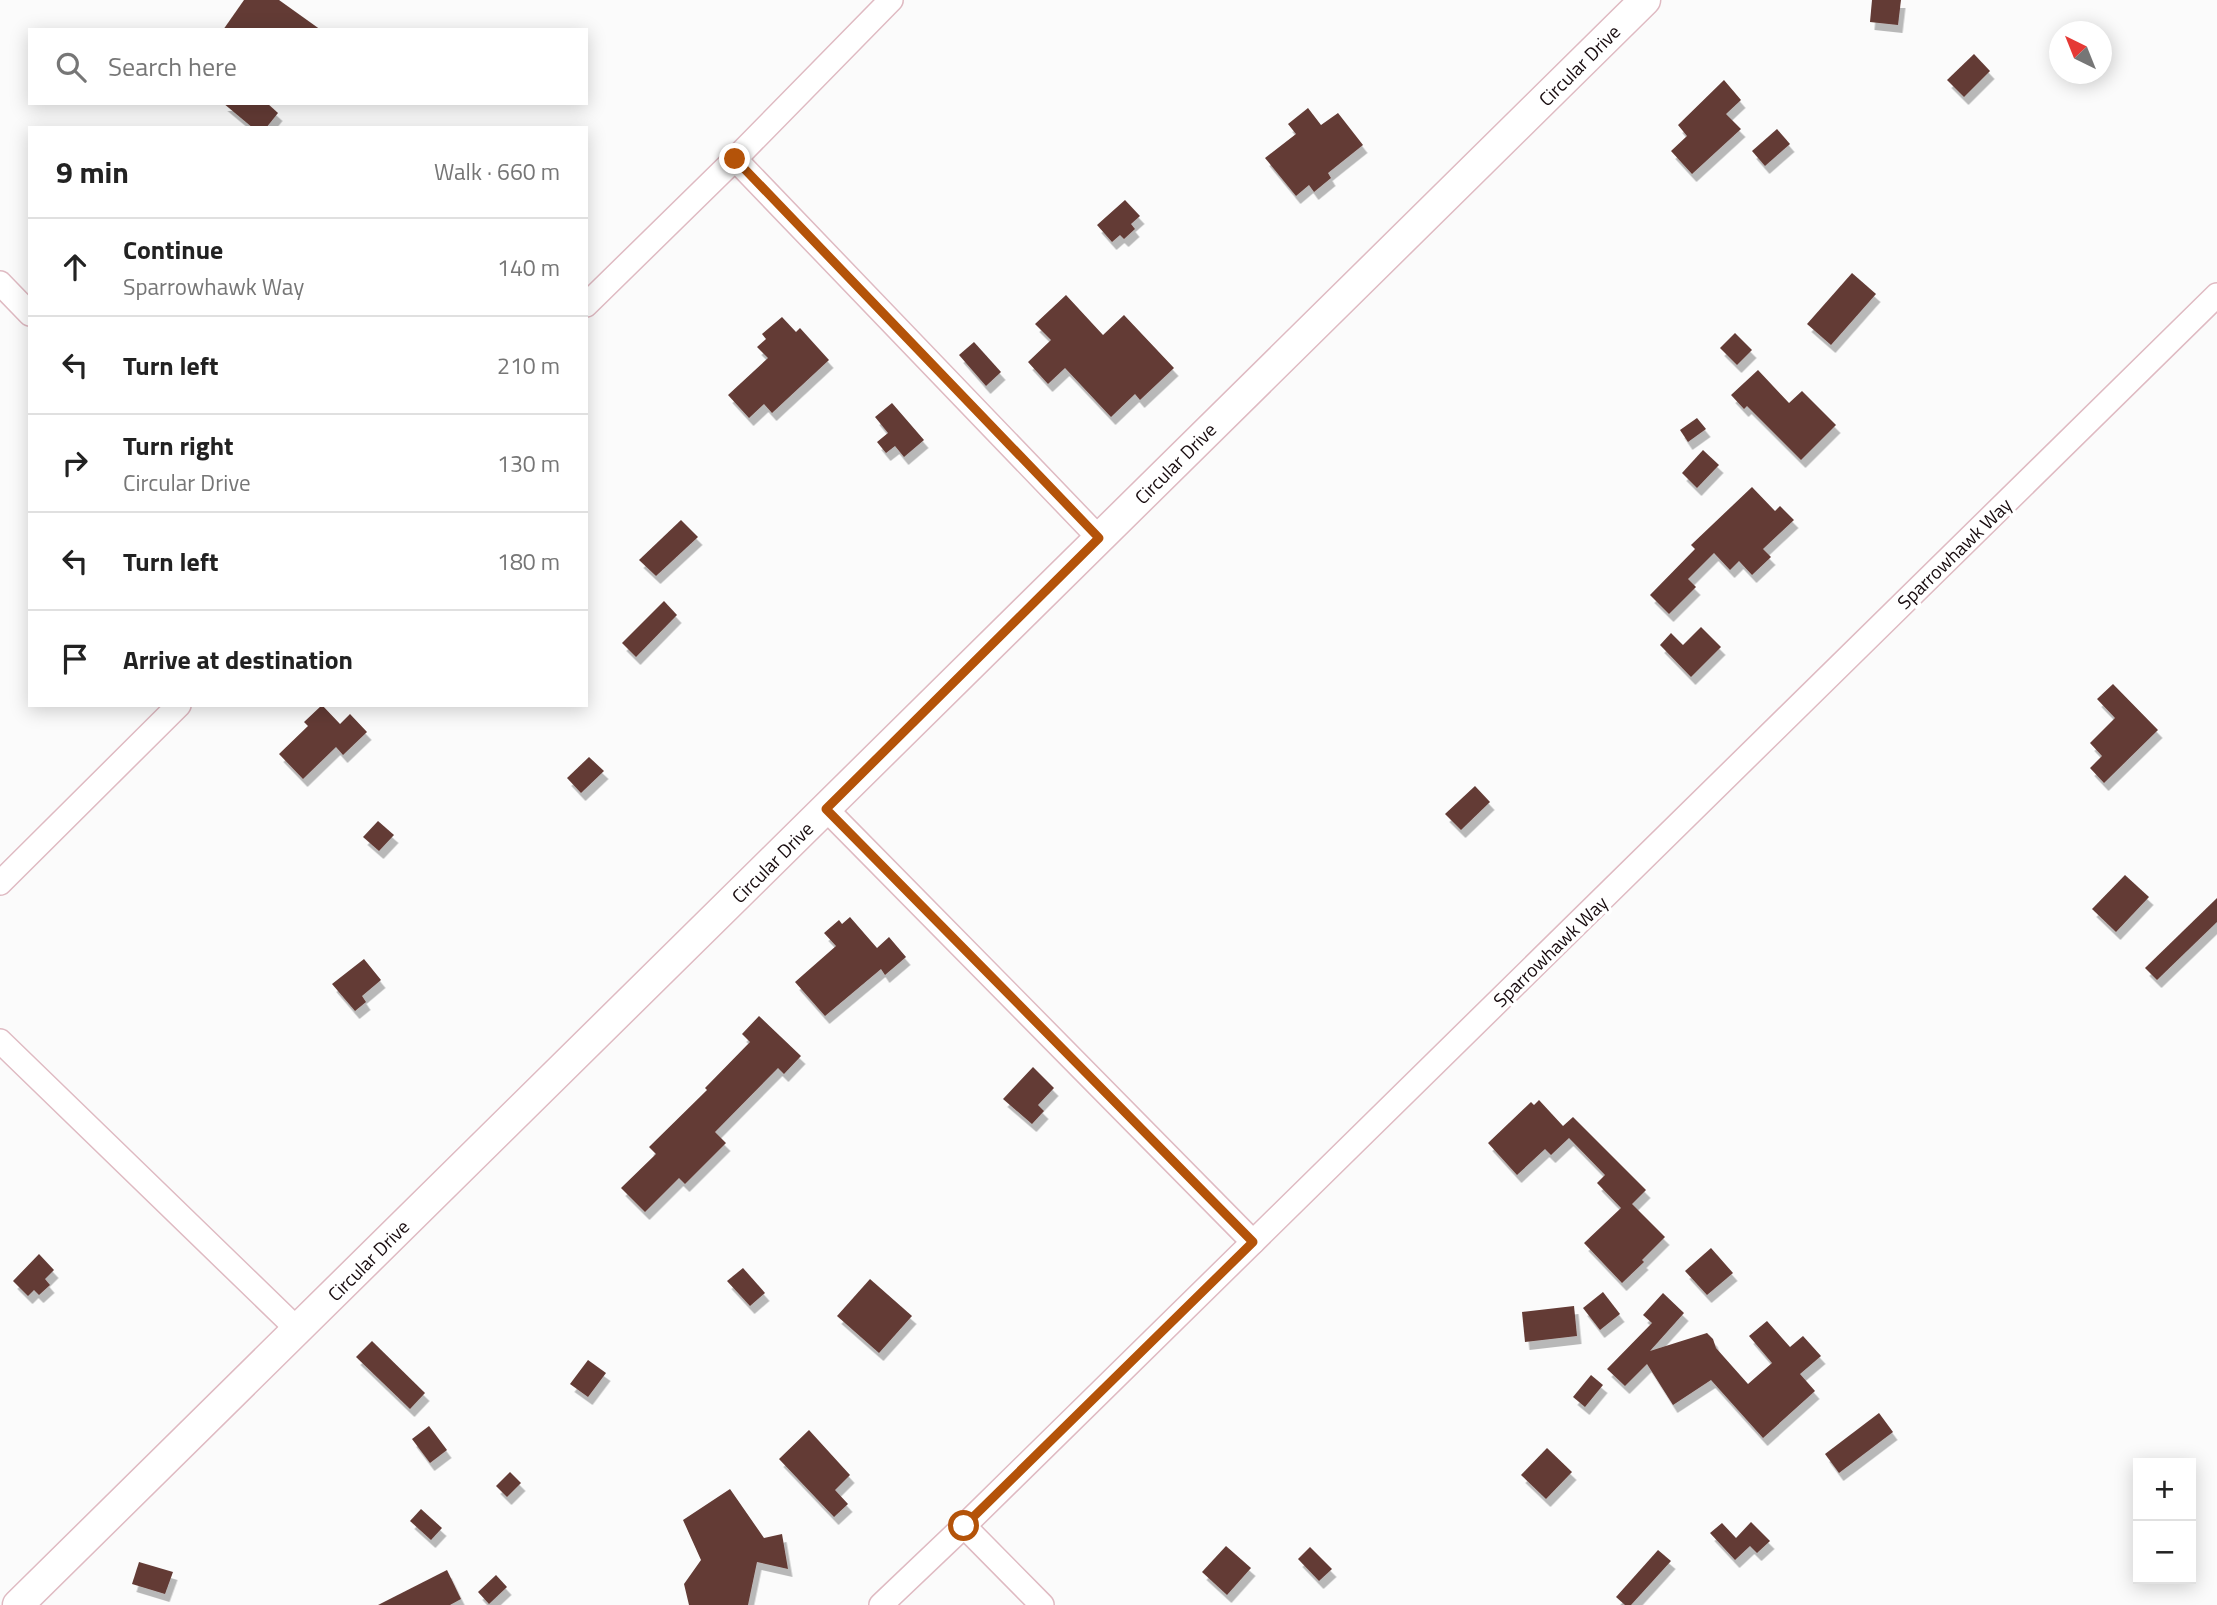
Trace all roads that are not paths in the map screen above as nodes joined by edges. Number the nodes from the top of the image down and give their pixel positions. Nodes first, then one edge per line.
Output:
1 (891, 0) edge
2 (1645, 0) edge
3 (735, 159) junction
4 (0, 283) edge
5 (2217, 295) edge
6 (588, 303) edge
7 (28, 312) edge
8 (1099, 538) junction
9 (177, 707) edge
10 (826, 809) junction
11 (0, 883) edge
12 (0, 1041) edge
13 (1253, 1242) junction
14 (297, 1329) junction
15 (964, 1526) junction
16 (18, 1605) edge
17 (881, 1605) edge
18 (1042, 1605) edge

1 - 3 street
2 - 8 street, Circular Drive
3 - 6 street
3 - 8 street
4 - 7 street
5 - 13 street, Sparrowhawk Way
8 - 10 street, Circular Drive
9 - 11 street
10 - 13 street
10 - 14 street, Circular Drive
12 - 14 street
13 - 15 street, Sparrowhawk Way
14 - 16 street, Circular Drive
15 - 17 street, Sparrowhawk Way
15 - 18 street

